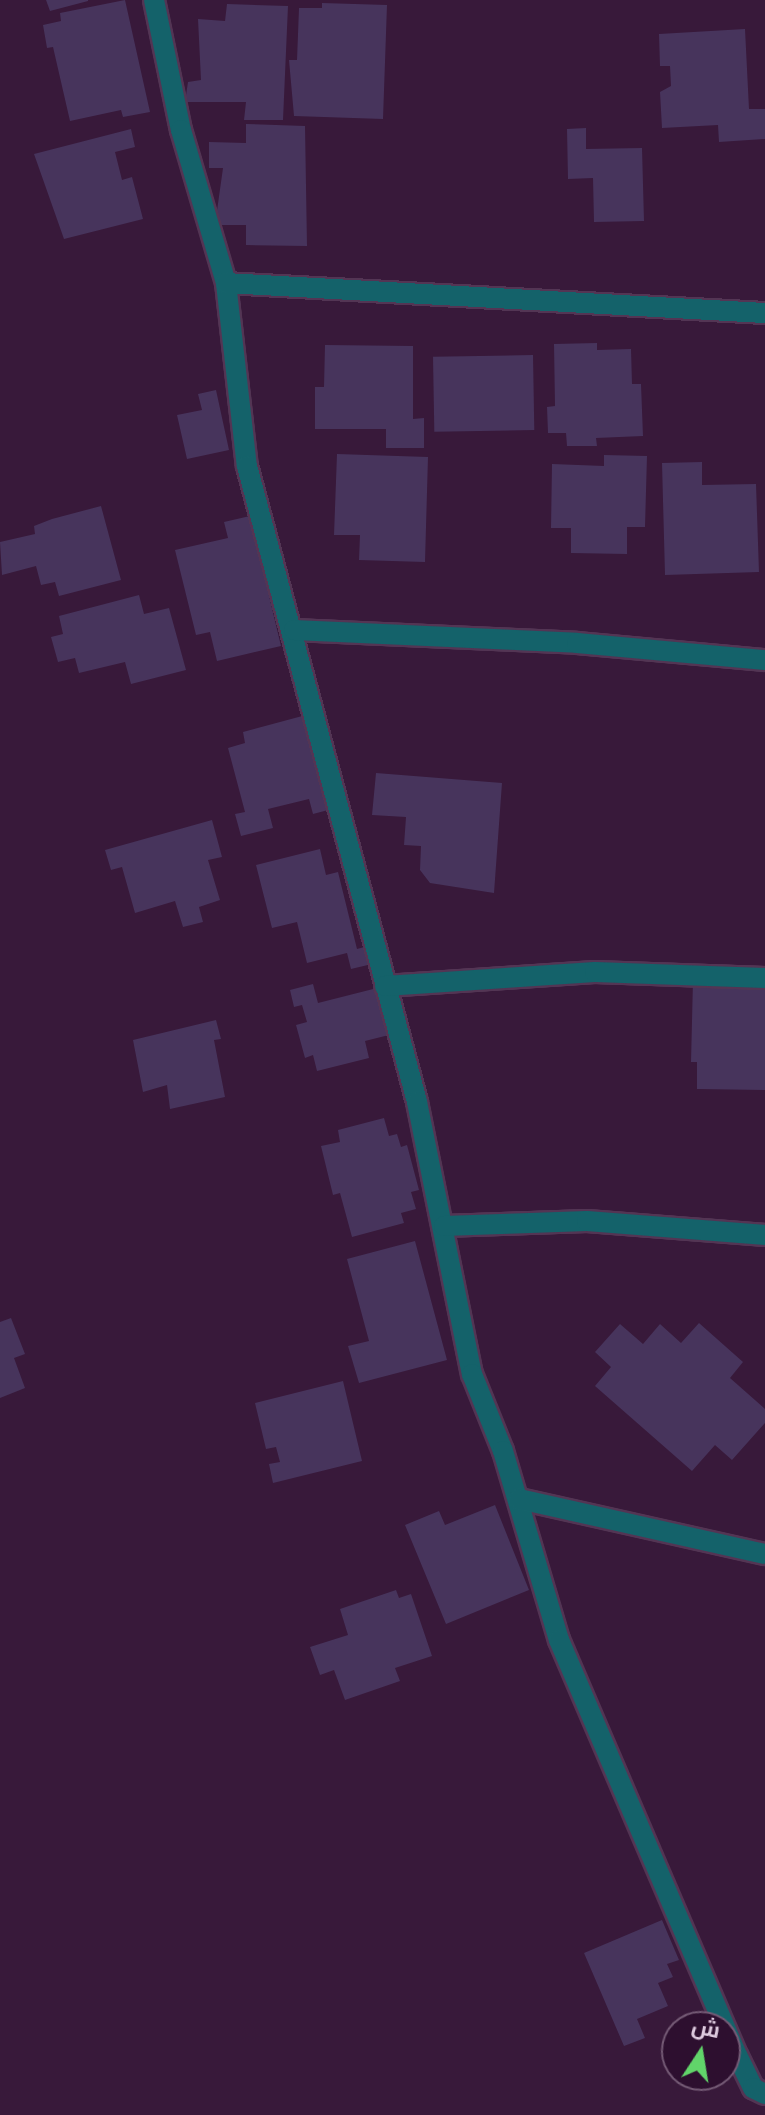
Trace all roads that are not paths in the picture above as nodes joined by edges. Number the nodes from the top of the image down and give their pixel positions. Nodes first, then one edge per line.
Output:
1 (154, 0) edge
2 (226, 283) junction
3 (765, 313) edge
4 (294, 630) junction
5 (765, 660) edge
6 (765, 978) edge
7 (385, 986) junction
8 (444, 1226) junction
9 (765, 1235) edge
10 (519, 1499) junction
11 (765, 1554) edge
12 (765, 2094) edge

1 - 2 street
2 - 3 street
2 - 4 street
4 - 5 street
4 - 7 street
6 - 7 street
7 - 8 street
8 - 9 street
8 - 10 street
10 - 11 street
10 - 12 street

